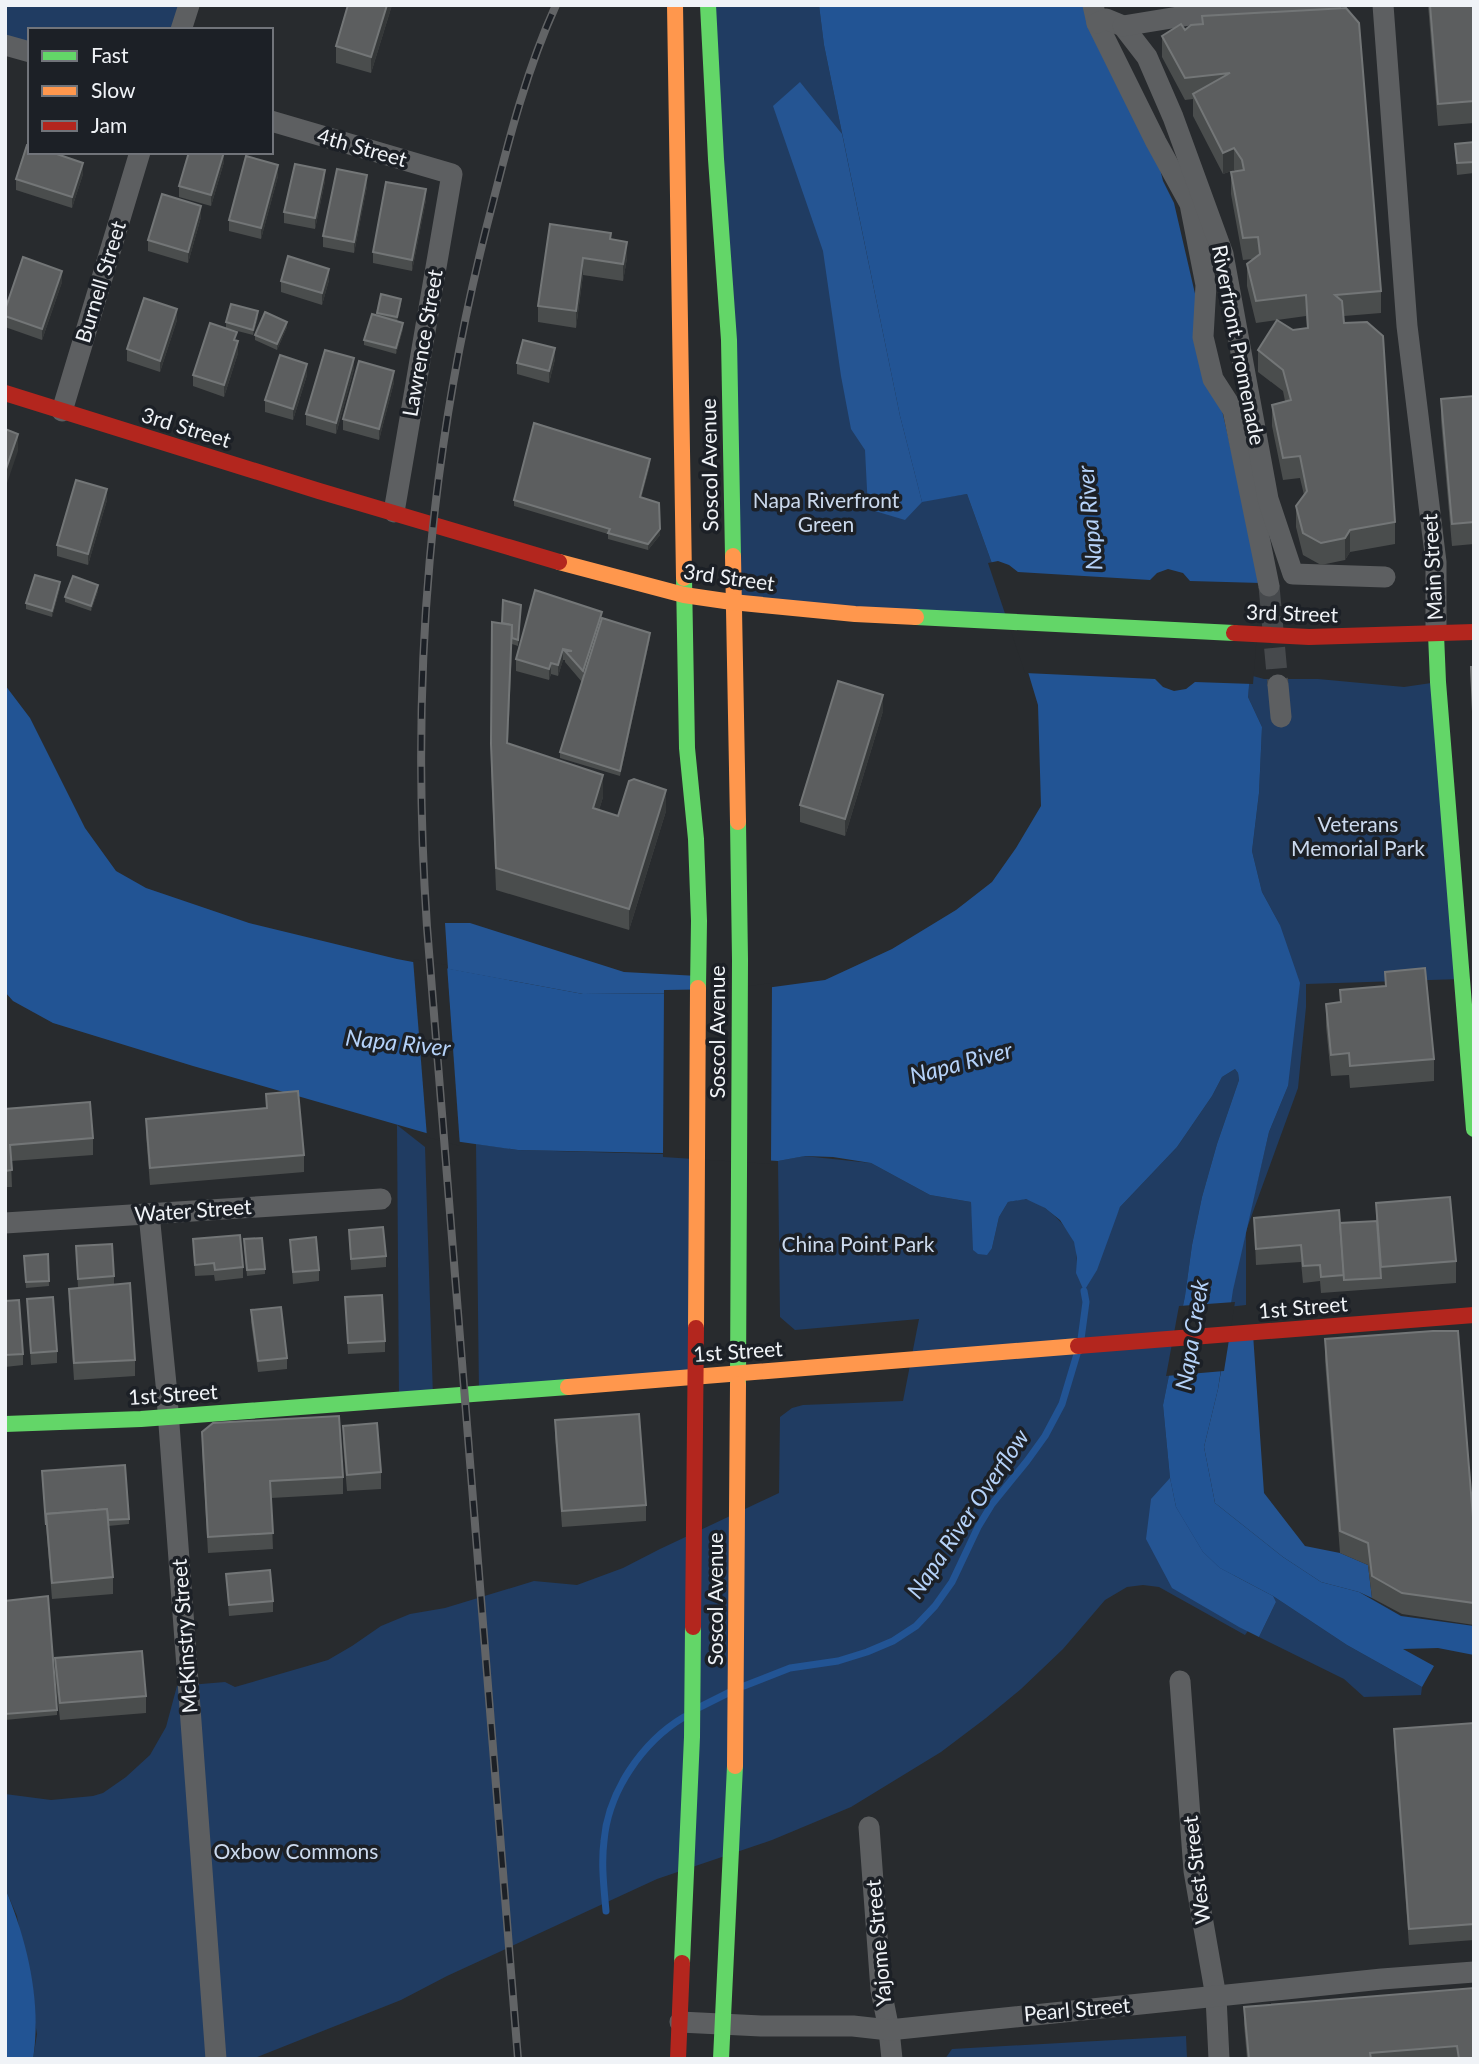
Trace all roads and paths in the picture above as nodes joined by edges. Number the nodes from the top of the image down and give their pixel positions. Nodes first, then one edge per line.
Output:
1 (189, 5) edge
2 (675, 5) edge
3 (708, 5) edge
4 (1331, 5) edge
5 (1382, 5) edge
6 (1095, 14) edge
7 (1124, 26) junction
8 (182, 28) edge
9 (5, 44) edge
10 (28, 51) edge
11 (273, 122) edge
12 (140, 154) edge
13 (452, 174) joint
14 (5, 393) edge
15 (62, 411) junction
16 (394, 512) junction
17 (1385, 577) dead end
18 (1269, 586) tunnel mouth
19 (684, 595) junction
20 (732, 602) junction
21 (1474, 632) edge
22 (1436, 634) junction
23 (1278, 685) tunnel mouth
24 (1281, 718) dead end
25 (1468, 985) edge
26 (1474, 1129) edge
27 (381, 1199) dead end
28 (149, 1214) junction
29 (5, 1223) edge
30 (1474, 1315) edge
31 (738, 1373) junction
32 (695, 1377) junction
33 (168, 1416) junction
34 (5, 1424) edge
35 (1180, 1681) dead end
36 (869, 1826) dead end
37 (1474, 1972) edge
38 (1216, 1997) junction
39 (680, 2022) junction
40 (724, 2024) junction
41 (889, 2030) junction
42 (216, 2059) edge
43 (678, 2059) edge
44 (721, 2059) edge
45 (892, 2059) edge
46 (1219, 2059) edge

1 - 8 street
2 - 19 main road, Soscol Avenue
3 - 20 main road, Soscol Avenue
4 - 7 street
5 - 22 street, Main Street
6 - 7 street, Riverfront Promenade
6 - 18 street, Riverfront Promenade
7 - 17 street, Riverfront Promenade
9 - 10 street
11 - 13 street, 4th Street
12 - 15 street, Burnell Street
13 - 16 street, Lawrence Street
14 - 15 main road, 3rd Street
15 - 16 main road, 3rd Street
16 - 19 main road, 3rd Street
19 - 20 main road, 3rd Street
19 - 32 main road, Soscol Avenue
20 - 22 main road, 3rd Street
20 - 31 main road, Soscol Avenue
21 - 22 main road, 3rd Street
22 - 25 main road, Main Street
23 - 24 street
25 - 26 main road, Main Street
27 - 28 street, Water Street
28 - 29 street, Water Street
28 - 33 street, McKinstry Street
30 - 31 main road, 1st Street
31 - 32 main road, 1st Street
31 - 40 main road, Soscol Avenue
32 - 33 main road, 1st Street
32 - 39 main road, Soscol Avenue
33 - 34 main road, 1st Street
33 - 42 street, McKinstry Street
35 - 38 street, West Street
36 - 41 street, Yajome Street
37 - 38 street, Pearl Street
38 - 41 street, Pearl Street
38 - 46 street, West Street
39 - 40 street, Pearl Street
39 - 43 main road, Soscol Avenue
40 - 41 street, Pearl Street
40 - 44 main road, Soscol Avenue
41 - 45 street, Yajome Street

